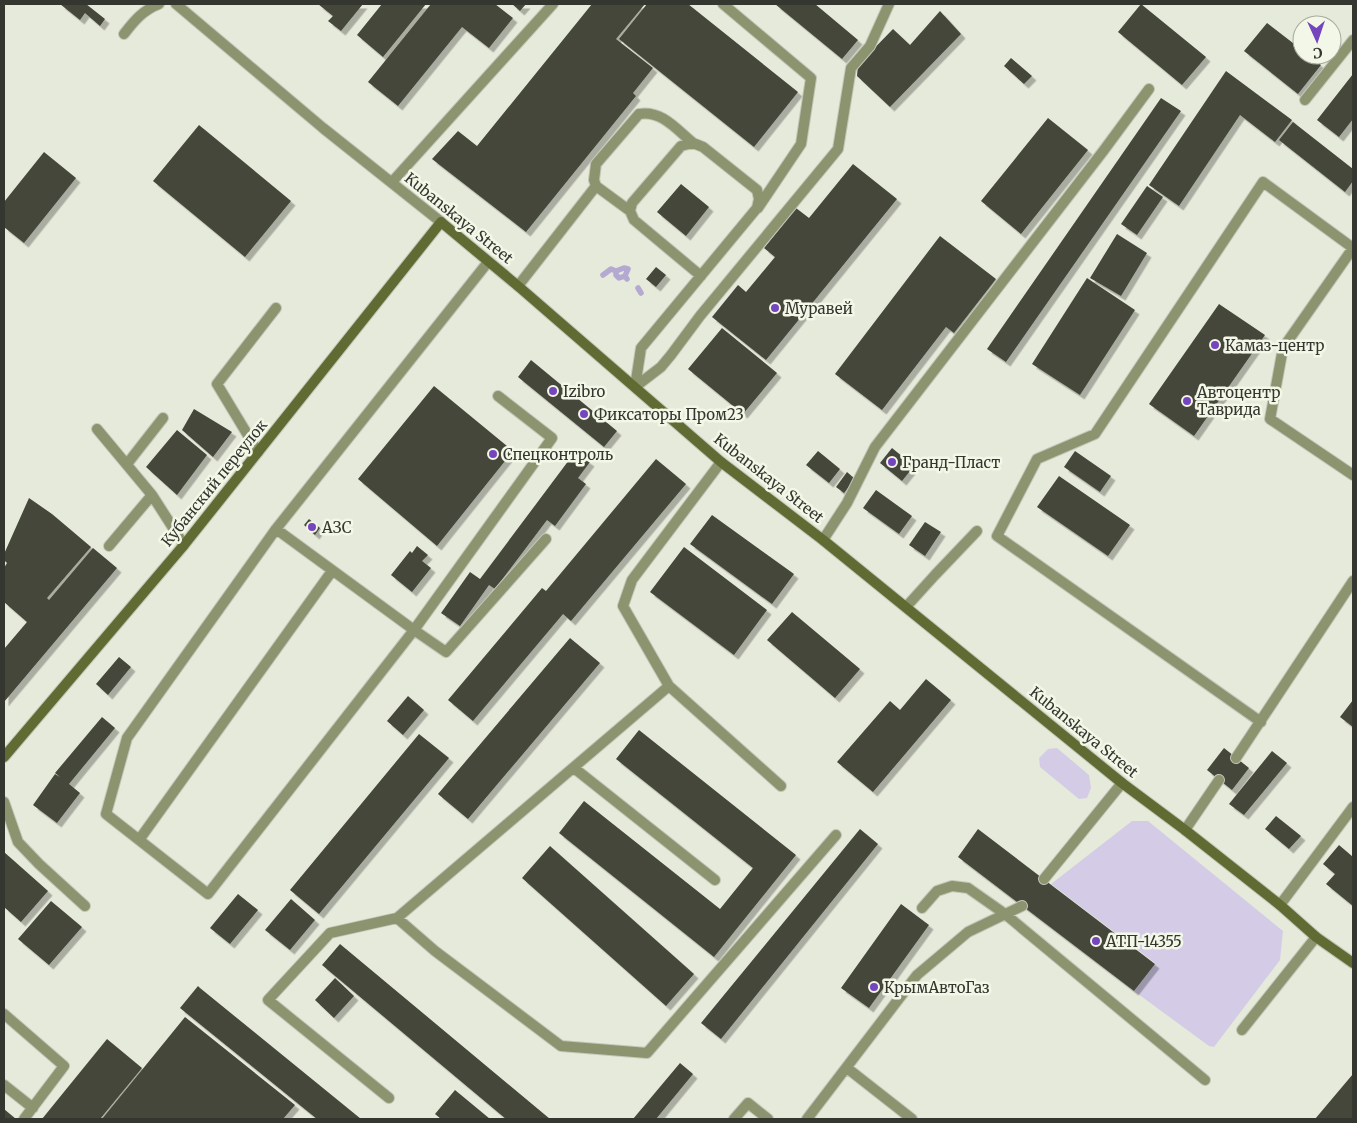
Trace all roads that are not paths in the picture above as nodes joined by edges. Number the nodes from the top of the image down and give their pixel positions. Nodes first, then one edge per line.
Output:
1 (159, 4) edge
2 (176, 4) edge
3 (553, 4) edge
4 (723, 4) edge
5 (889, 4) edge
6 (124, 34) dead end
7 (1353, 40) edge
8 (1149, 89) dead end
9 (1305, 100) dead end
10 (693, 143) junction
11 (392, 182) junction
12 (596, 186) junction
13 (757, 208) junction
14 (630, 211) junction
15 (441, 222) junction
16 (488, 262) junction
17 (701, 276) junction
18 (518, 286) junction
19 (276, 308) dead end
20 (635, 386) junction
21 (498, 396) dead end
22 (163, 418) dead end
23 (97, 429) dead end
24 (258, 452) junction
25 (721, 462) junction
26 (127, 464) junction
27 (1353, 475) edge
28 (152, 495) junction
29 (276, 529) junction
30 (977, 531) dead end
31 (546, 539) dead end
32 (823, 540) junction
33 (184, 544) junction
34 (109, 546) dead end
35 (332, 571) junction
36 (1353, 581) edge
37 (906, 608) junction
38 (414, 630) junction
39 (669, 686) junction
40 (1261, 722) junction
41 (4, 757) edge
42 (1236, 758) dead end
43 (574, 768) junction
44 (1219, 780) dead end
45 (1122, 783) junction
46 (781, 786) dead end
47 (4, 802) edge
48 (1353, 808) edge
49 (1185, 830) junction
50 (836, 835) dead end
51 (139, 840) junction
52 (1044, 879) dead end
53 (715, 880) dead end
54 (1280, 905) junction
55 (85, 906) dead end
56 (1022, 906) dead end
57 (922, 908) dead end
58 (1005, 914) junction
59 (397, 918) junction
60 (1316, 937) junction
61 (1353, 963) edge
62 (4, 1014) edge
63 (1242, 1030) dead end
64 (847, 1068) junction
65 (1204, 1080) dead end
66 (4, 1085) edge
67 (388, 1098) dead end
68 (33, 1108) junction
69 (24, 1119) edge
70 (734, 1119) edge
71 (768, 1119) edge
72 (808, 1119) edge
73 (912, 1119) edge

1 - 6 lane
2 - 11 lane, Kubanskaya Street
3 - 11 lane
4 - 13 lane
5 - 20 lane
7 - 9 lane
8 - 32 lane
10 - 12 lane
10 - 13 lane
10 - 14 lane
11 - 15 lane, Kubanskaya Street
12 - 14 lane
12 - 18 lane
13 - 17 lane
14 - 17 lane
15 - 16 main road, Kubanskaya Street
15 - 24 main road, Кубанский переулок
16 - 18 main road, Kubanskaya Street
16 - 29 lane
17 - 20 lane
18 - 20 main road, Kubanskaya Street
19 - 24 lane
20 - 25 main road, Kubanskaya Street
21 - 38 lane
22 - 26 lane
23 - 26 lane
24 - 33 main road, Кубанский переулок
25 - 32 main road, Kubanskaya Street
25 - 39 lane
26 - 28 lane
27 - 40 lane
28 - 33 lane
28 - 34 lane
29 - 35 lane
29 - 51 lane
30 - 37 lane
31 - 38 lane
32 - 37 main road, Kubanskaya Street
33 - 41 main road, Кубанский переулок
35 - 38 lane
35 - 51 lane
36 - 40 lane
37 - 45 main road, Kubanskaya Street
38 - 51 lane
39 - 43 lane
39 - 46 lane
40 - 42 lane
43 - 53 lane
43 - 59 lane
44 - 49 lane
45 - 49 main road, Kubanskaya Street
45 - 52 lane
47 - 55 lane
48 - 54 lane
49 - 54 main road, Kubanskaya Street
50 - 59 lane
54 - 60 main road, Kubanskaya Street
56 - 58 lane
57 - 58 lane
58 - 64 lane
58 - 65 lane
59 - 67 lane
60 - 61 main road, Kubanskaya Street
60 - 63 lane
62 - 68 lane
64 - 72 lane
64 - 73 lane
66 - 68 lane
68 - 69 lane
70 - 71 lane

